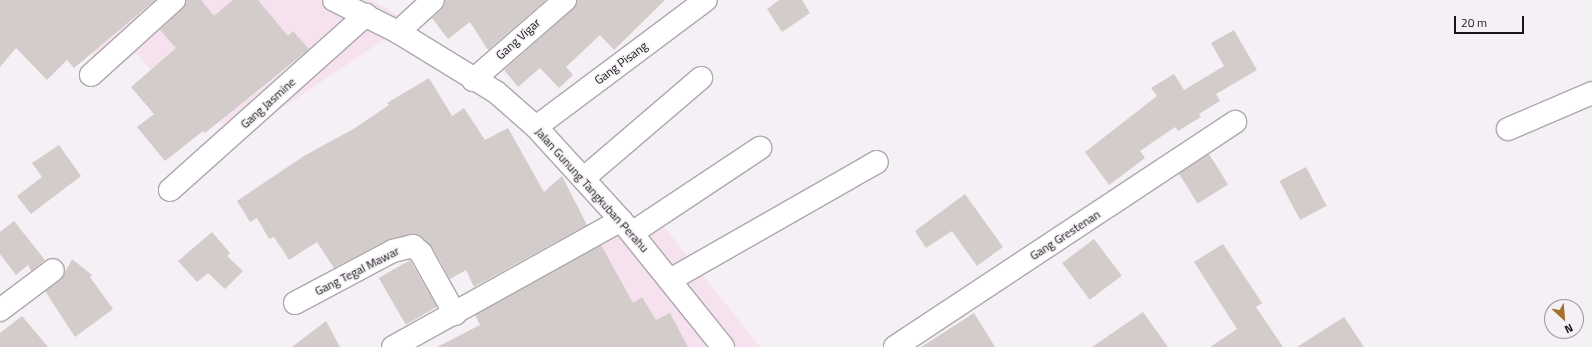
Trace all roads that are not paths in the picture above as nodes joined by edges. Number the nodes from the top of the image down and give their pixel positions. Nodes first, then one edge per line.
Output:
1 (174, 0) edge
2 (334, 0) edge
3 (433, 0) edge
4 (564, 0) edge
5 (706, 0) edge
6 (366, 15) junction
7 (398, 32) junction
8 (91, 75) dead end
9 (701, 78) dead end
10 (473, 80) junction
11 (1592, 93) edge
12 (1235, 122) dead end
13 (536, 127) junction
14 (1508, 129) dead end
15 (760, 148) dead end
16 (876, 162) dead end
17 (584, 178) junction
18 (170, 190) dead end
19 (627, 226) junction
20 (53, 270) dead end
21 (670, 280) junction
22 (295, 303) dead end
23 (0, 310) edge
24 (455, 314) junction
25 (393, 347) edge
26 (723, 347) edge
27 (895, 347) edge

1 - 8 street
2 - 6 street, Jalan Gunung Tangkuban Perahu
3 - 7 street
4 - 10 street, Gang Vigar
5 - 13 street, Gang Pisang
6 - 7 street, Jalan Gunung Tangkuban Perahu
6 - 18 street, Gang Jasmine
7 - 10 street, Jalan Gunung Tangkuban Perahu
9 - 17 street
10 - 13 street, Jalan Gunung Tangkuban Perahu
11 - 14 street
12 - 27 street, Gang Grestenan
13 - 17 street, Jalan Gunung Tangkuban Perahu
15 - 19 street
16 - 21 street
17 - 19 street, Jalan Gunung Tangkuban Perahu
19 - 21 street, Jalan Gunung Tangkuban Perahu
19 - 24 street
20 - 23 street
21 - 26 street, Jalan Gunung Tangkuban Perahu
22 - 24 street, Gang Tegal Mawar
24 - 25 street

